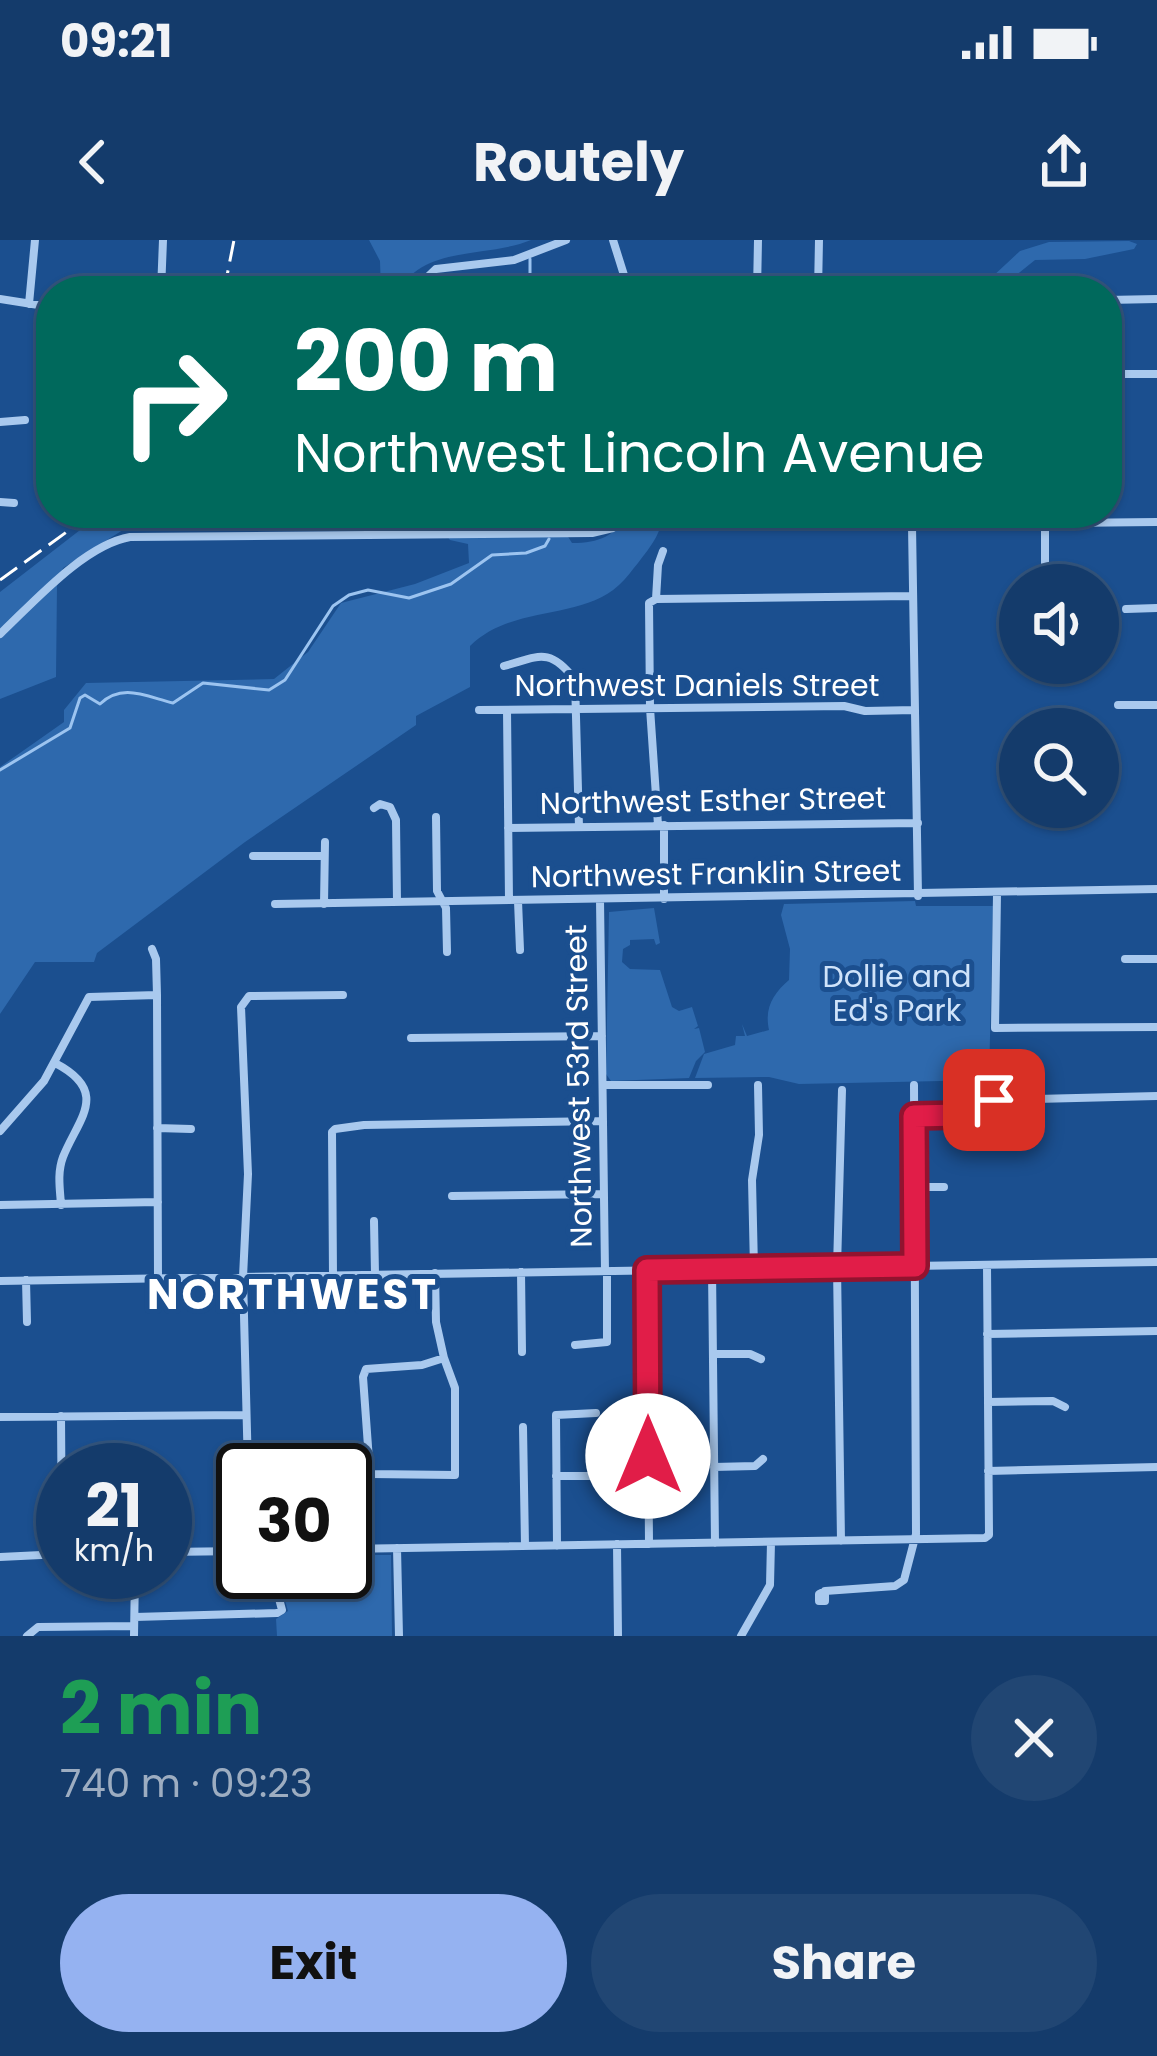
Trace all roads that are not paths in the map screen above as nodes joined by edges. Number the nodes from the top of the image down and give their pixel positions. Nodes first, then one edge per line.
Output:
1 (35, 240) edge
2 (163, 240) edge
3 (566, 240) edge
4 (613, 240) edge
5 (758, 240) edge
6 (819, 240) edge
7 (162, 276) edge
8 (425, 276) edge
9 (624, 276) edge
10 (757, 276) edge
11 (818, 276) edge
12 (0, 299) edge
13 (1157, 299) edge
14 (1122, 300) edge
15 (29, 304) junction
16 (36, 305) edge
17 (1122, 374) edge
18 (1157, 374) edge
19 (26, 421) dead end
20 (0, 422) edge
21 (0, 502) edge
22 (14, 503) dead end
23 (1157, 522) edge
24 (1122, 523) edge
25 (384, 528) edge
26 (609, 528) edge
27 (912, 528) edge
28 (1045, 528) edge
29 (384, 535) junction
30 (663, 551) dead end
31 (1045, 564) edge
32 (913, 596) junction
33 (656, 599) junction
34 (1157, 608) edge
35 (1126, 609) dead end
36 (0, 634) edge
37 (504, 666) dead end
38 (1157, 705) edge
39 (1118, 706) dead end
40 (650, 708) junction
41 (577, 709) junction
42 (478, 710) dead end
43 (507, 710) junction
44 (915, 710) junction
45 (374, 808) dead end
46 (436, 817) dead end
47 (918, 823) junction
48 (661, 825) junction
49 (579, 827) junction
50 (508, 828) junction
51 (325, 842) dead end
52 (253, 856) dead end
53 (323, 856) junction
54 (1157, 889) edge
55 (997, 894) junction
56 (918, 896) junction
57 (664, 899) junction
58 (600, 900) junction
59 (513, 901) junction
60 (397, 902) junction
61 (443, 902) junction
62 (275, 904) dead end
63 (324, 904) junction
64 (152, 949) dead end
65 (520, 950) dead end
66 (447, 952) dead end
67 (1125, 959) dead end
68 (1157, 959) edge
69 (157, 994) junction
70 (343, 995) dead end
71 (1157, 1027) edge
72 (602, 1036) junction
73 (411, 1038) dead end
74 (55, 1063) junction
75 (758, 1084) dead end
76 (603, 1085) junction
77 (708, 1085) dead end
78 (914, 1085) dead end
79 (842, 1090) dead end
80 (1157, 1096) edge
81 (914, 1116) junction
82 (603, 1121) junction
83 (158, 1128) junction
84 (191, 1129) dead end
85 (0, 1131) edge
86 (912, 1187) junction
87 (944, 1187) dead end
88 (604, 1194) junction
89 (452, 1196) dead end
90 (158, 1202) junction
91 (0, 1205) edge
92 (61, 1205) junction
93 (374, 1221) dead end
94 (1157, 1262) edge
95 (987, 1265) junction
96 (915, 1266) junction
97 (837, 1267) junction
98 (754, 1268) junction
99 (712, 1269) junction
100 (647, 1270) junction
101 (606, 1271) junction
102 (521, 1272) junction
103 (375, 1274) junction
104 (435, 1274) junction
105 (333, 1275) junction
106 (243, 1276) junction
107 (158, 1278) junction
108 (26, 1280) junction
109 (0, 1281) edge
110 (27, 1322) dead end
111 (1157, 1331) edge
112 (987, 1334) junction
113 (575, 1345) dead end
114 (522, 1352) dead end
115 (713, 1354) junction
116 (444, 1358) junction
117 (761, 1359) dead end
118 (988, 1402) junction
119 (1065, 1407) dead end
120 (596, 1413) dead end
121 (247, 1415) junction
122 (61, 1416) junction
123 (0, 1417) edge
124 (523, 1427) dead end
125 (61, 1443) edge
126 (248, 1443) edge
127 (763, 1459) dead end
128 (714, 1467) junction
129 (1157, 1467) edge
130 (988, 1471) junction
131 (556, 1476) junction
132 (594, 1476) dead end
133 (914, 1539) junction
134 (841, 1540) junction
135 (771, 1542) junction
136 (715, 1543) junction
137 (617, 1544) junction
138 (649, 1544) junction
139 (525, 1546) junction
140 (557, 1546) junction
141 (372, 1548) edge
142 (397, 1548) junction
143 (36, 1555) edge
144 (0, 1557) edge
145 (825, 1591) dead end
146 (279, 1599) edge
147 (135, 1626) edge
148 (29, 1633) edge
149 (399, 1636) edge
150 (618, 1636) edge
151 (741, 1636) edge

1 - 15 street
2 - 7 street
3 - 8 street
4 - 9 street
5 - 10 street
6 - 11 street
12 - 15 street
13 - 14 street
15 - 16 street
17 - 18 street
19 - 20 street
21 - 22 street
23 - 24 street
25 - 29 street
26 - 29 street
27 - 32 street
28 - 31 street
29 - 36 street
30 - 33 street
32 - 33 street
32 - 44 street
33 - 40 street
34 - 35 street
37 - 41 street
38 - 39 street
40 - 41 street, Northwest Daniels Street
40 - 44 street, Northwest Daniels Street
40 - 48 street
41 - 43 street, Northwest Daniels Street
41 - 49 street
42 - 43 street, Northwest Daniels Street
43 - 50 street
44 - 47 street
45 - 60 street
46 - 61 street
47 - 48 street, Northwest Esther Street
47 - 56 street
48 - 49 street, Northwest Esther Street
48 - 57 street
49 - 50 street, Northwest Esther Street
50 - 59 street
51 - 53 street
52 - 53 street
53 - 63 street
54 - 55 street, Northwest Franklin Street
55 - 56 street, Northwest Franklin Street
55 - 71 street
56 - 57 street, Northwest Franklin Street
57 - 58 street, Northwest Franklin Street
58 - 59 street, Northwest Franklin Street
58 - 72 street, Northwest 53rd Street
59 - 61 street, Northwest Franklin Street
59 - 65 street
60 - 61 street, Northwest Franklin Street
60 - 63 street, Northwest Franklin Street
61 - 66 street
62 - 63 street, Northwest Franklin Street
64 - 69 street
67 - 68 street
69 - 74 street
69 - 83 street
70 - 106 street
72 - 73 street
72 - 76 street, Northwest 53rd Street
74 - 85 street
74 - 92 street
75 - 98 street
76 - 77 street
76 - 82 street, Northwest 53rd Street
78 - 81 street
79 - 97 street
80 - 81 street
81 - 86 street
82 - 88 street, Northwest 53rd Street
82 - 105 street
83 - 84 street
83 - 90 street
86 - 87 street
86 - 96 street
88 - 89 street
88 - 101 street, Northwest 53rd Street
90 - 92 street
90 - 107 street
91 - 92 street
93 - 103 street
94 - 95 street
95 - 96 street
95 - 112 street
96 - 97 street
96 - 133 street
97 - 98 street
97 - 134 street
98 - 99 street
99 - 100 street
99 - 115 street
100 - 101 street
100 - 138 street
101 - 102 street
101 - 113 street, Northwest 53rd Street
102 - 104 street
102 - 114 street
103 - 104 street
103 - 105 street
104 - 116 street
105 - 106 street
106 - 107 street
106 - 121 street
107 - 108 street
108 - 109 street
108 - 110 street
111 - 112 street
112 - 118 street
115 - 117 street
115 - 128 street
116 - 116 street
118 - 119 street
118 - 130 street
120 - 131 street
121 - 122 street
121 - 126 street
122 - 123 street
122 - 125 street
124 - 139 street
127 - 128 street
128 - 136 street
129 - 130 street
130 - 133 street
131 - 132 street
131 - 140 street
133 - 134 street
133 - 145 street
134 - 135 street
135 - 136 street
135 - 151 street
136 - 138 street
137 - 138 street
137 - 140 street
137 - 150 street
139 - 140 street
139 - 142 street
141 - 142 street
142 - 149 street
143 - 144 street
146 - 147 street
147 - 148 street

